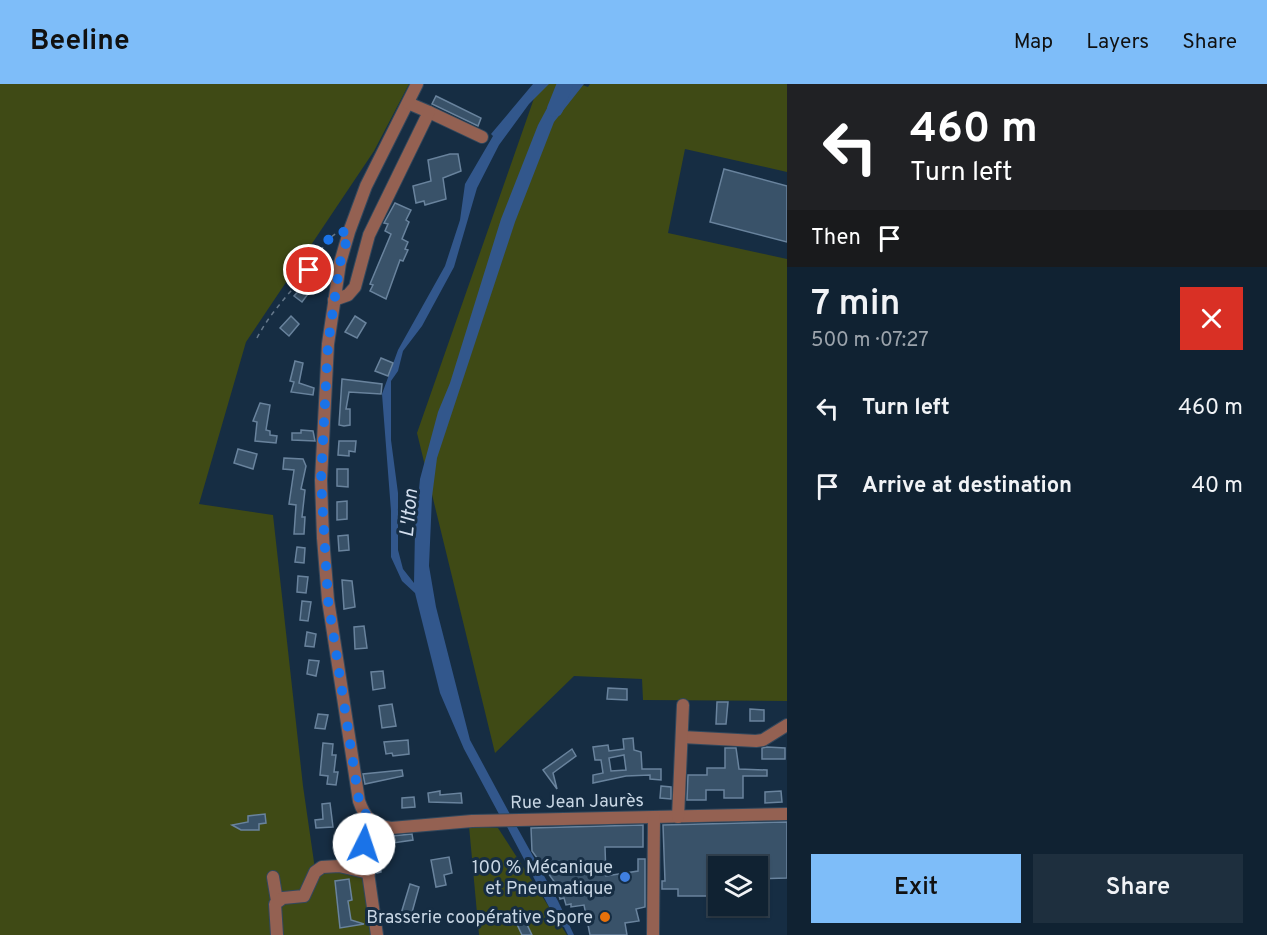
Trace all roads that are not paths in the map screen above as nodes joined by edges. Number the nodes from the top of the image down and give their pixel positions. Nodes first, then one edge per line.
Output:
1 (417, 84) edge
2 (408, 103) junction
3 (429, 112) junction
4 (482, 137) dead end
5 (334, 300) junction
6 (683, 705) dead end
7 (787, 725) edge
8 (682, 737) junction
9 (787, 814) edge
10 (678, 817) junction
11 (654, 818) junction
12 (369, 820) junction
13 (369, 873) junction
14 (273, 877) dead end
15 (277, 901) junction
16 (277, 935) edge
17 (378, 935) edge
18 (653, 935) edge

1 - 2 street
2 - 3 street
2 - 5 street
3 - 4 street
3 - 5 street
5 - 12 street
6 - 8 street
7 - 8 street
8 - 10 street
9 - 10 street, Rue Jean Jaurès
10 - 11 street, Rue Jean Jaurès
11 - 12 street, Rue Jean Jaurès
11 - 18 street
12 - 13 street
13 - 15 street
13 - 17 street
14 - 15 street
15 - 16 street

